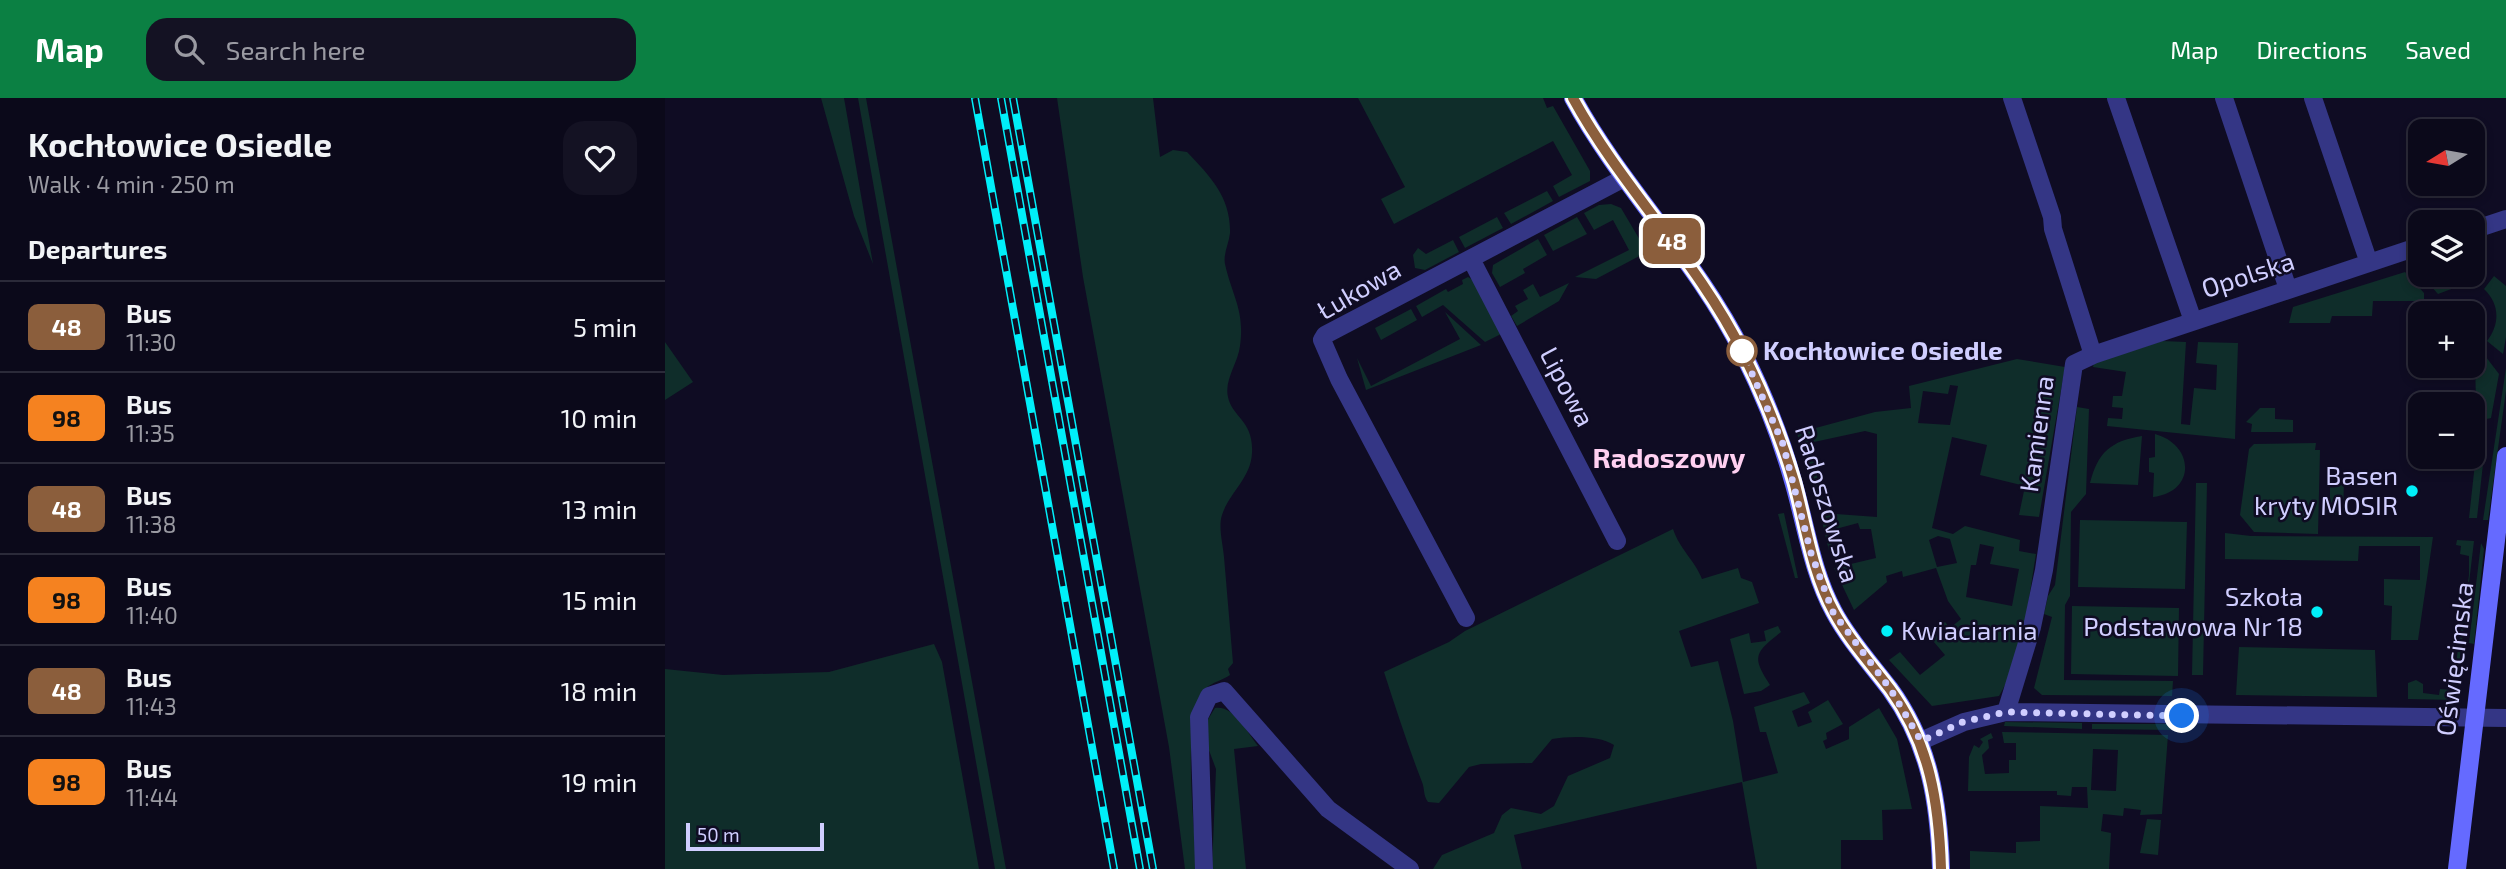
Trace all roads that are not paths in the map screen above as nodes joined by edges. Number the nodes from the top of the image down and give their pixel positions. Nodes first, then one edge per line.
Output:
1 (1573, 98) edge
2 (2012, 98) edge
3 (2116, 98) edge
4 (2224, 98) edge
5 (2313, 98) edge
6 (1624, 178) junction
7 (2506, 219) edge
8 (2485, 226) edge
9 (2408, 250) edge
10 (1471, 259) junction
11 (2369, 263) junction
12 (2288, 289) junction
13 (2193, 321) junction
14 (2093, 355) junction
15 (2506, 456) edge
16 (1617, 541) dead end
17 (1465, 618) dead end
18 (2006, 712) junction
19 (2506, 718) edge
20 (2474, 720) junction
21 (1921, 741) junction
22 (1204, 869) edge
23 (1410, 869) edge
24 (1941, 869) edge
25 (2457, 869) edge

1 - 6 street, Radoszowska
2 - 14 street
3 - 13 street
4 - 12 street
5 - 11 street
6 - 10 street, Łukowa
6 - 21 street, Radoszowska
7 - 8 street
9 - 11 street, Opolska
10 - 16 street, Lipowa
10 - 17 street, Łukowa
11 - 12 street, Opolska
12 - 13 street, Opolska
13 - 14 street, Opolska
14 - 18 street, Kamienna
15 - 20 street, Oświęcimska
18 - 20 street
18 - 21 street
19 - 20 street
20 - 25 street, Oświęcimska
21 - 24 street, Radoszowska
22 - 23 street

